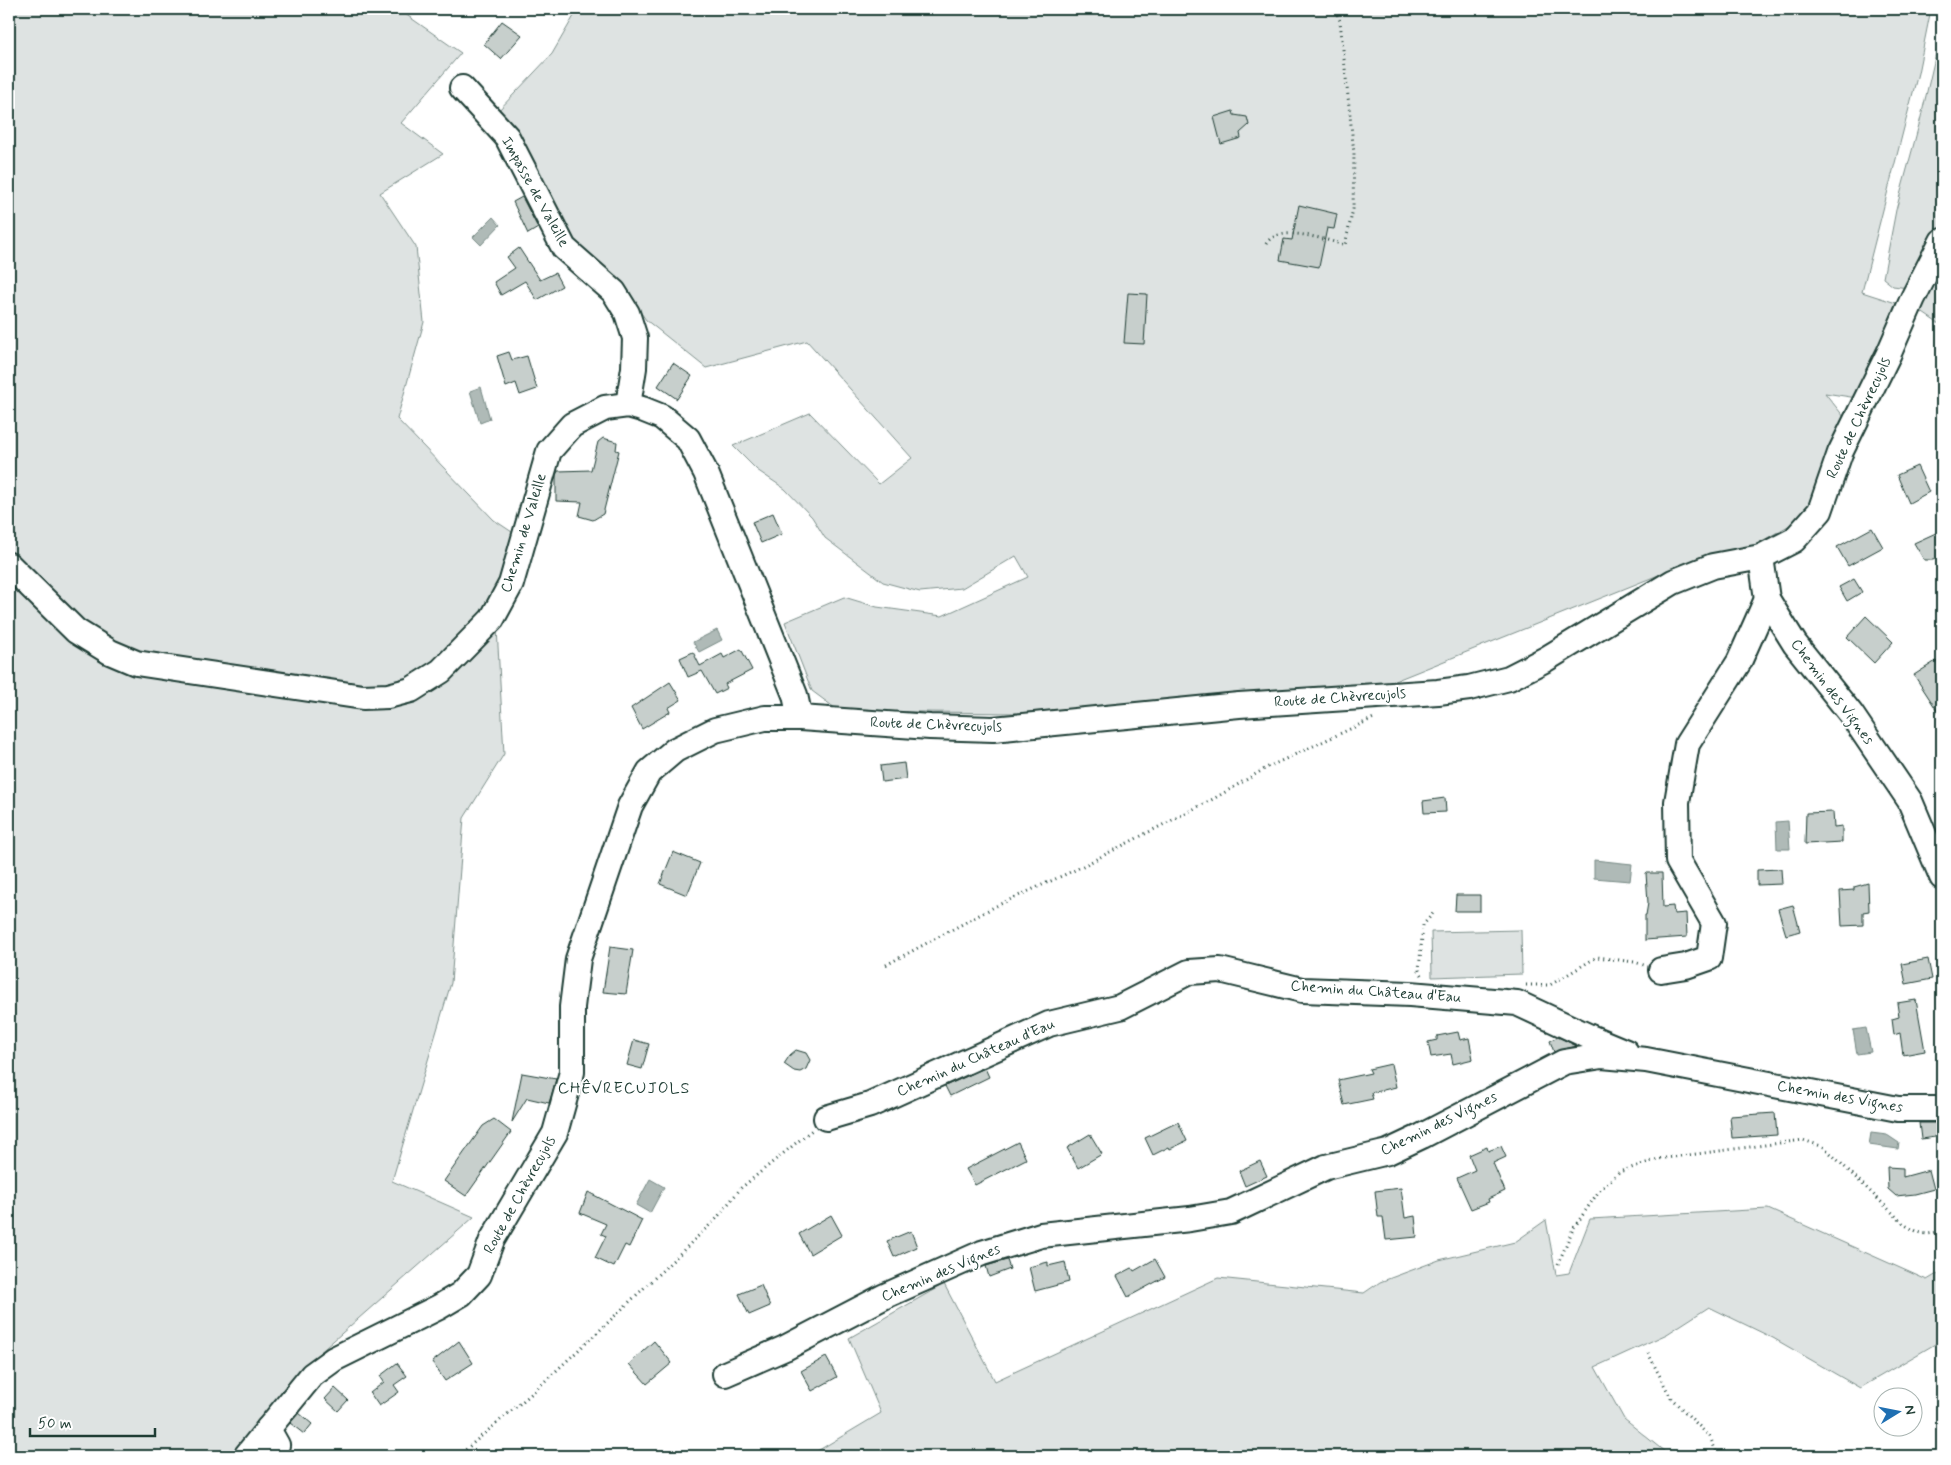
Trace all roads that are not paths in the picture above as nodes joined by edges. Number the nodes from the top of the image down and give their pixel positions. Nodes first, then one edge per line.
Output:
1 (462, 88) dead end
2 (1942, 241) edge
3 (628, 405) junction
4 (1762, 557) junction
5 (9, 565) edge
6 (1767, 599) junction
7 (800, 718) junction
8 (1942, 877) edge
9 (1661, 970) road end
10 (1646, 1060) junction
11 (1942, 1109) edge
12 (826, 1118) road end
13 (725, 1374) dead end
14 (268, 1429) junction
15 (246, 1456) edge
16 (271, 1456) edge

1 - 3 street, Impasse de Valeille
2 - 4 street, Route de Chèvrecujols
3 - 5 street, Chemin de Valeille
3 - 7 street, Chemin de Valeille
4 - 6 street, Chemin des Vignes
4 - 7 street, Route de Chèvrecujols
6 - 8 street, Chemin des Vignes
6 - 9 street
7 - 14 street, Route de Chèvrecujols
10 - 11 street, Chemin des Vignes
10 - 12 street, Chemin du Château d'Eau
10 - 13 street, Chemin des Vignes
14 - 15 street, Route de Chèvrecujols
14 - 16 street

